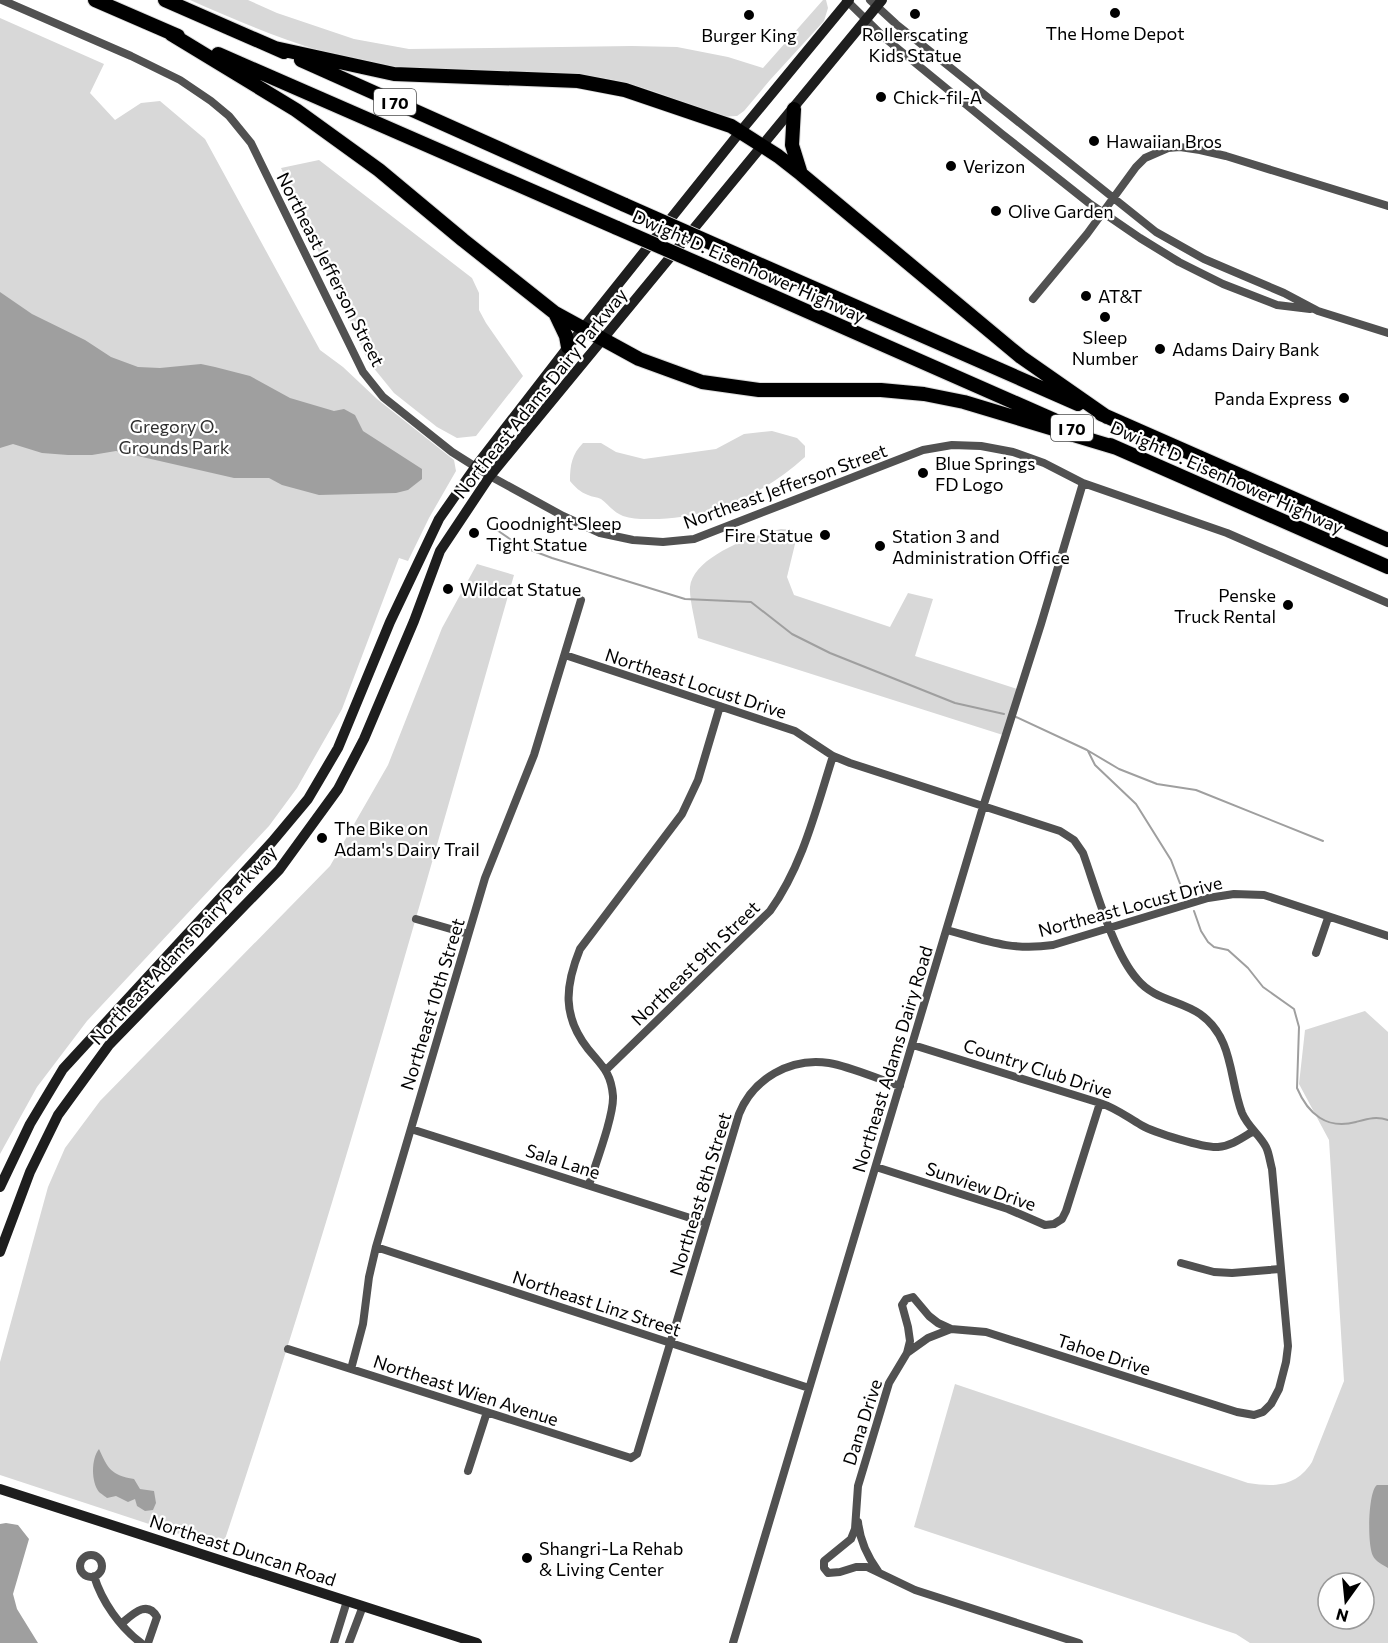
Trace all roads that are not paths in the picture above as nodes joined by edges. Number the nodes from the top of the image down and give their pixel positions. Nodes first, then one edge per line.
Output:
1 (2, 0) edge
2 (95, 0) edge
3 (165, 0) edge
4 (848, 0) edge
5 (876, 2) edge
6 (866, 19) junction
7 (171, 34) junction
8 (275, 48) junction
9 (794, 110) junction
10 (740, 132) junction
11 (762, 146) junction
12 (801, 174) junction
13 (1113, 198) junction
14 (1388, 206) edge
15 (1102, 212) junction
16 (1033, 299) dead end
17 (1318, 310) junction
18 (555, 313) junction
19 (583, 328) junction
20 (1388, 333) edge
21 (603, 340) junction
22 (568, 347) junction
23 (1107, 417) junction
24 (1117, 448) junction
25 (476, 466) junction
26 (490, 476) junction
27 (1083, 483) junction
28 (1388, 540) edge
29 (1388, 567) edge
30 (581, 600) dead end
31 (1388, 603) edge
32 (565, 655) junction
33 (720, 706) junction
34 (833, 756) junction
35 (983, 807) junction
36 (1328, 918) junction
37 (416, 919) dead end
38 (1111, 928) junction
39 (947, 930) junction
40 (468, 934) junction
41 (1388, 936) edge
42 (1316, 953) dead end
43 (913, 1045) junction
44 (606, 1070) junction
45 (900, 1086) junction
46 (1100, 1103) junction
47 (411, 1129) junction
48 (1252, 1131) junction
49 (876, 1167) junction
50 (589, 1185) junction
51 (0, 1187) edge
52 (706, 1223) junction
53 (376, 1247) junction
54 (0, 1252) edge
55 (1181, 1263) dead end
56 (1280, 1269) junction
57 (951, 1329) junction
58 (671, 1343) junction
59 (288, 1349) dead end
60 (908, 1353) junction
61 (351, 1369) junction
62 (809, 1388) junction
63 (488, 1412) junction
64 (1246, 1415) joint
65 (631, 1460) joint
66 (468, 1471) dead end
67 (0, 1489) edge
68 (857, 1515) junction
69 (879, 1571) junction
70 (94, 1576) dead end
71 (347, 1601) junction
72 (363, 1606) junction
73 (121, 1624) junction
74 (141, 1643) edge
75 (148, 1643) edge
76 (334, 1643) edge
77 (350, 1643) edge
78 (477, 1643) edge
79 (733, 1643) edge
80 (1079, 1643) edge

1 - 25 street, Northeast Jefferson Street
2 - 7 highway, Dwight D. Eisenhower Highway / I 70
3 - 8 highway, Dwight D. Eisenhower Highway / I 70
4 - 6 street
4 - 10 main road, Northeast Adams Dairy Parkway
5 - 6 main road, Northeast Adams Dairy Parkway
5 - 13 street
6 - 9 main road, Northeast Adams Dairy Parkway
6 - 15 street
7 - 18 highway
7 - 24 highway, Dwight D. Eisenhower Highway / I 70, bridge
8 - 10 highway
8 - 23 highway, Dwight D. Eisenhower Highway / I 70, bridge
9 - 11 main road, Northeast Adams Dairy Parkway
9 - 12 highway
10 - 11 highway
10 - 19 main road, Northeast Adams Dairy Parkway
11 - 12 highway
11 - 21 main road, Northeast Adams Dairy Parkway
12 - 23 highway
13 - 14 street
13 - 15 street
13 - 17 street
15 - 16 street
15 - 17 street
17 - 20 street
18 - 19 highway
18 - 22 highway
19 - 21 highway
19 - 22 main road, Northeast Adams Dairy Parkway
21 - 24 highway
21 - 26 main road, Northeast Adams Dairy Parkway
22 - 25 main road, Northeast Adams Dairy Parkway
23 - 28 highway, Dwight D. Eisenhower Highway / I 70
24 - 29 highway, Dwight D. Eisenhower Highway / I 70
25 - 26 street, Northeast Jefferson Street
25 - 51 main road, Northeast Adams Dairy Parkway
26 - 27 street, Northeast Jefferson Street
26 - 54 main road, Northeast Adams Dairy Parkway
27 - 31 street, Northeast Jefferson Street
27 - 35 street, Northeast Adams Dairy Road
30 - 32 street, Northeast 10th Street
32 - 33 street, Northeast Locust Drive
32 - 40 street, Northeast 10th Street
33 - 34 street, Northeast Locust Drive
33 - 44 street
34 - 35 street, Northeast Locust Drive
34 - 44 street, Northeast 9th Street
35 - 38 street, Northeast Locust Drive
35 - 39 street, Northeast Adams Dairy Road
36 - 38 street, Northeast Locust Drive
36 - 41 street, Northeast Locust Drive
36 - 42 street
37 - 40 street
38 - 39 street, Northeast Locust Drive
38 - 48 street, Northeast Locust Drive
39 - 43 street, Northeast Adams Dairy Road
40 - 47 street, Northeast 10th Street
43 - 45 street, Northeast Adams Dairy Road
43 - 46 street, Country Club Drive
44 - 50 street
45 - 49 street, Northeast Adams Dairy Road
45 - 52 street, Northeast 8th Street
46 - 48 street, Country Club Drive
46 - 49 street, Sunview Drive
47 - 50 street, Sala Lane
47 - 53 street, Northeast 10th Street
48 - 56 street, Northeast Locust Drive
49 - 62 street, Northeast Adams Dairy Road
50 - 52 street, Sala Lane
52 - 58 street, Northeast 8th Street
53 - 58 street, Northeast Linz Street
53 - 61 street, Northeast 10th Street
55 - 56 street
56 - 64 street, Northeast Locust Drive
57 - 60 street, Tahoe Drive
57 - 60 street, Tahoe Drive
57 - 64 street, Tahoe Drive
58 - 62 street, Northeast Linz Street
58 - 65 street, Northeast 8th Street
59 - 61 street, Northeast Wien Avenue
60 - 68 street, Dana Drive
61 - 63 street, Northeast Wien Avenue
62 - 79 street, Northeast Adams Dairy Road
63 - 65 street, Northeast Wien Avenue
63 - 66 street
67 - 71 main road, Northeast Duncan Road
68 - 69 street, Dana Drive
68 - 69 street, Dana Drive
69 - 80 street
70 - 73 street
71 - 72 main road, Northeast Duncan Road
71 - 76 street
72 - 77 street
72 - 78 main road, Northeast Duncan Road
73 - 74 street
73 - 75 street

